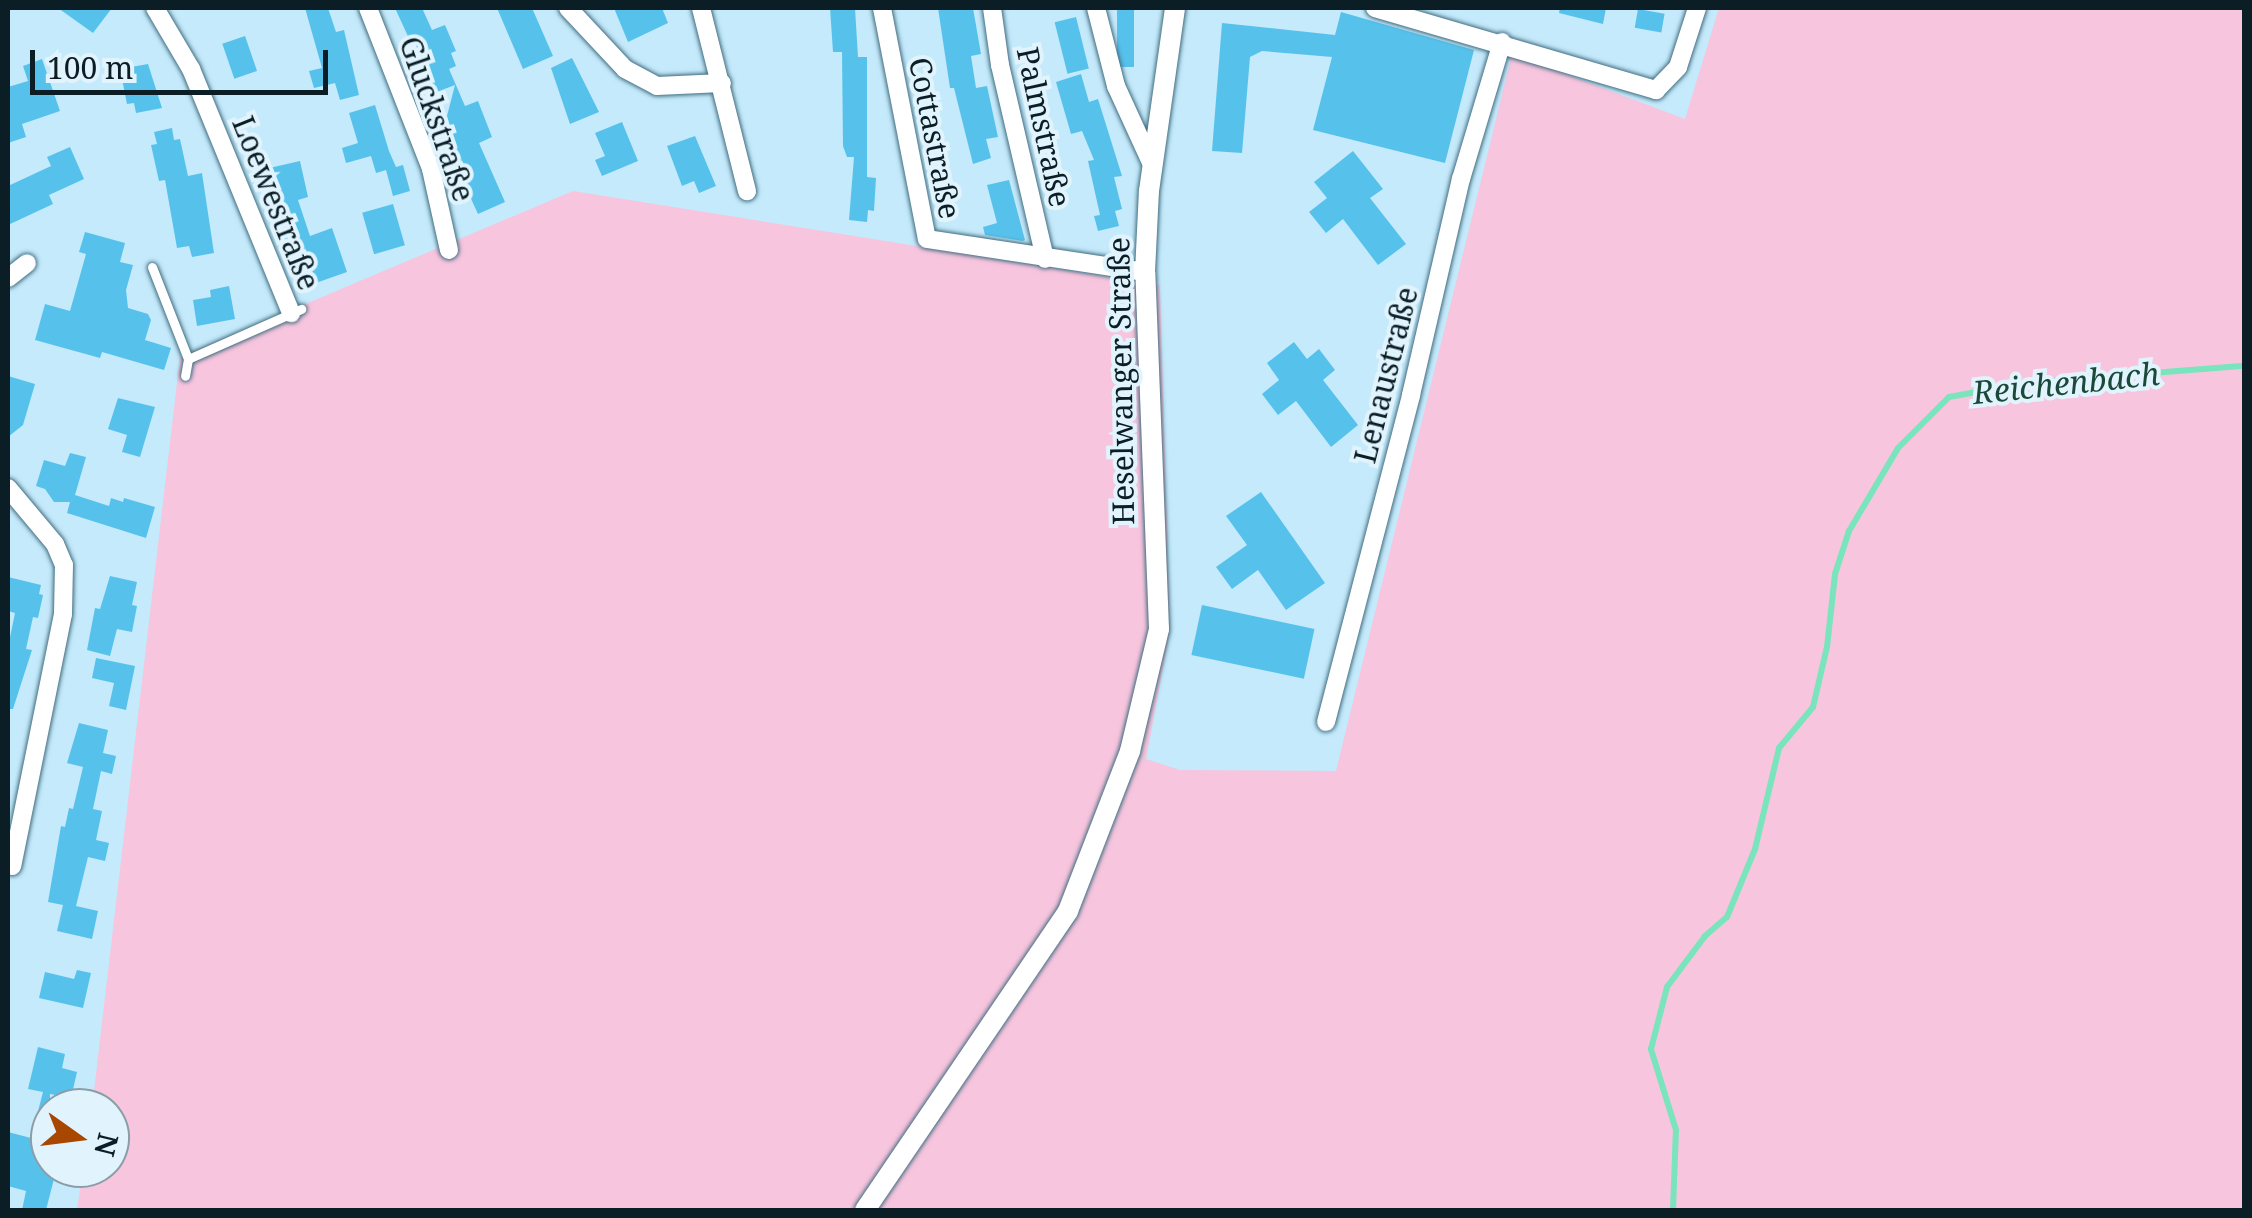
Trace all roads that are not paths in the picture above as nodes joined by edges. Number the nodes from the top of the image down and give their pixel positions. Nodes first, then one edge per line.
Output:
1 (155, 8) edge
2 (368, 8) edge
3 (568, 8) edge
4 (701, 8) edge
5 (882, 8) edge
6 (992, 8) edge
7 (1096, 8) edge
8 (1175, 8) edge
9 (1374, 8) edge
10 (1697, 8) edge
11 (1502, 42) junction
12 (722, 83) junction
13 (1153, 166) junction
14 (747, 192) dead end
15 (449, 250) dead end
16 (1045, 259) junction
17 (28, 263) dead end
18 (152, 267) dead end
19 (1145, 272) junction
20 (8, 278) edge
21 (296, 311) joint
22 (188, 359) junction
23 (186, 376) dead end
24 (8, 488) edge
25 (1326, 722) dead end
26 (12, 866) dead end
27 (865, 1210) edge

1 - 21 street, Loewestraße
2 - 15 street, Gluckstraße
3 - 12 street
4 - 12 street
5 - 16 street, Cottastraße
6 - 16 street, Palmstraße
7 - 13 street
8 - 13 street, Heselwanger Straße
9 - 11 street
10 - 11 street
11 - 25 street, Lenaustraße
12 - 14 street
13 - 19 street, Heselwanger Straße
16 - 19 street, Cottastraße
17 - 20 street
18 - 22 lane
19 - 27 street, Heselwanger Straße
21 - 22 lane
22 - 23 lane
24 - 26 street

